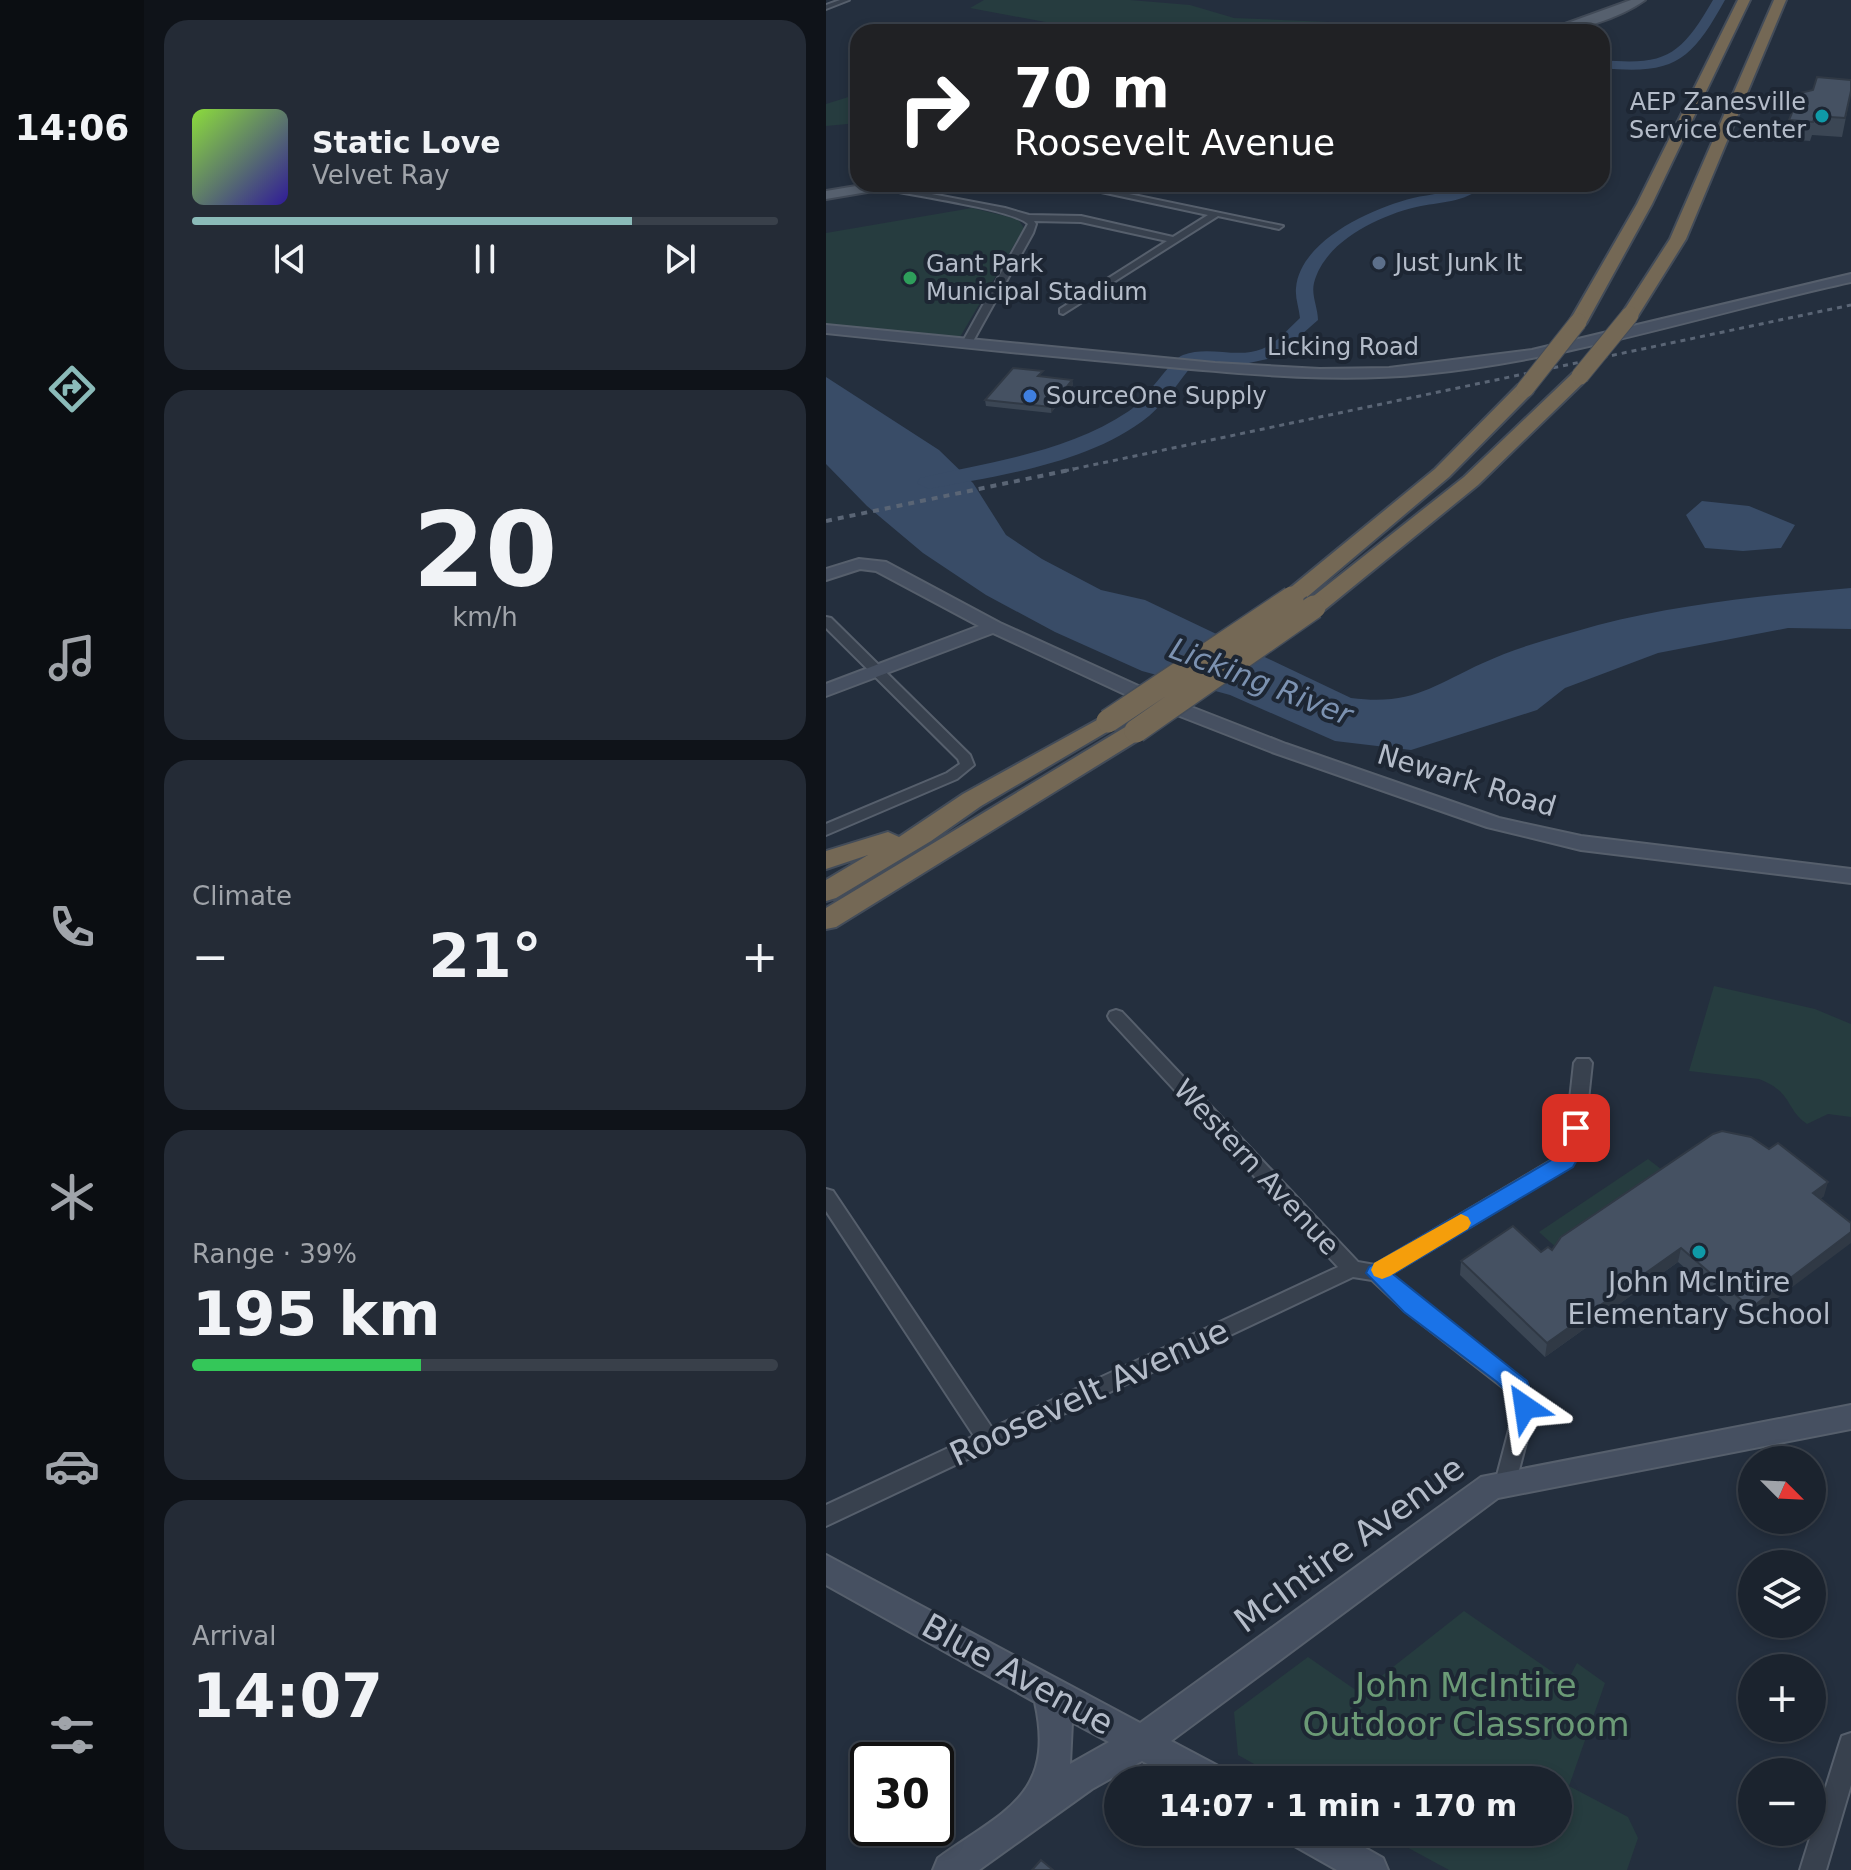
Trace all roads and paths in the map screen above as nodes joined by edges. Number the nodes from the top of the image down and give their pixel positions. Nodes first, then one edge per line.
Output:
1 (846, 0) edge
2 (1640, 0) edge
3 (1744, 0) edge
4 (1780, 0) edge
5 (826, 7) edge
6 (1571, 24) edge
7 (850, 191) edge
8 (919, 192) edge
9 (1109, 192) edge
10 (826, 195) edge
11 (1217, 213) junction
12 (1028, 218) junction
13 (1279, 226) dead end
14 (1175, 240) junction
15 (1851, 278) edge
16 (1063, 311) dead end
17 (826, 329) edge
18 (967, 343) junction
19 (826, 575) edge
20 (1303, 602) junction
21 (826, 621) edge
22 (994, 627) junction
23 (876, 671) junction
24 (826, 690) edge
25 (972, 800) junction
26 (1007, 811) junction
27 (826, 830) edge
28 (826, 860) edge
29 (1851, 876) edge
30 (826, 892) edge
31 (826, 920) edge
32 (826, 943) edge
33 (1116, 1016) dead end
34 (1583, 1063) dead end
35 (826, 1196) edge
36 (1352, 1269) junction
37 (1377, 1273) junction
38 (1851, 1417) edge
39 (988, 1440) junction
40 (1506, 1483) junction
41 (826, 1516) edge
42 (826, 1569) edge
43 (1050, 1694) junction
44 (1142, 1742) junction
45 (1851, 1745) edge
46 (1185, 1766) edge
47 (1034, 1810) junction
48 (1328, 1846) edge
49 (970, 1864) edge
50 (1371, 1870) edge
51 (1813, 1870) edge

1 - 5 street
2 - 6 main road
3 - 20 highway, bridge
4 - 20 highway, bridge
7 - 10 main road
8 - 12 street
9 - 11 street
11 - 13 street
11 - 14 street
12 - 14 street
12 - 18 street
14 - 16 street
15 - 18 street, Licking Road
17 - 18 street, Licking Road
19 - 22 street, Newark Road
20 - 25 highway, bridge
20 - 26 highway, bridge
21 - 23 street
22 - 23 street
22 - 29 street, Newark Road
23 - 24 street
23 - 27 street
25 - 28 highway
25 - 30 highway
26 - 31 highway
26 - 32 highway
33 - 36 street, Western Avenue
34 - 37 street
35 - 39 street
36 - 37 street, Western Avenue
36 - 39 street, Roosevelt Avenue
37 - 40 street
38 - 40 street, McIntire Avenue
39 - 41 street, Roosevelt Avenue
40 - 44 street, McIntire Avenue
42 - 43 street, Blue Avenue
43 - 44 street, Blue Avenue
43 - 47 street
44 - 46 street, Blue Avenue
44 - 47 street, McIntire Avenue
45 - 51 street
47 - 49 street, McIntire Avenue
48 - 50 street

